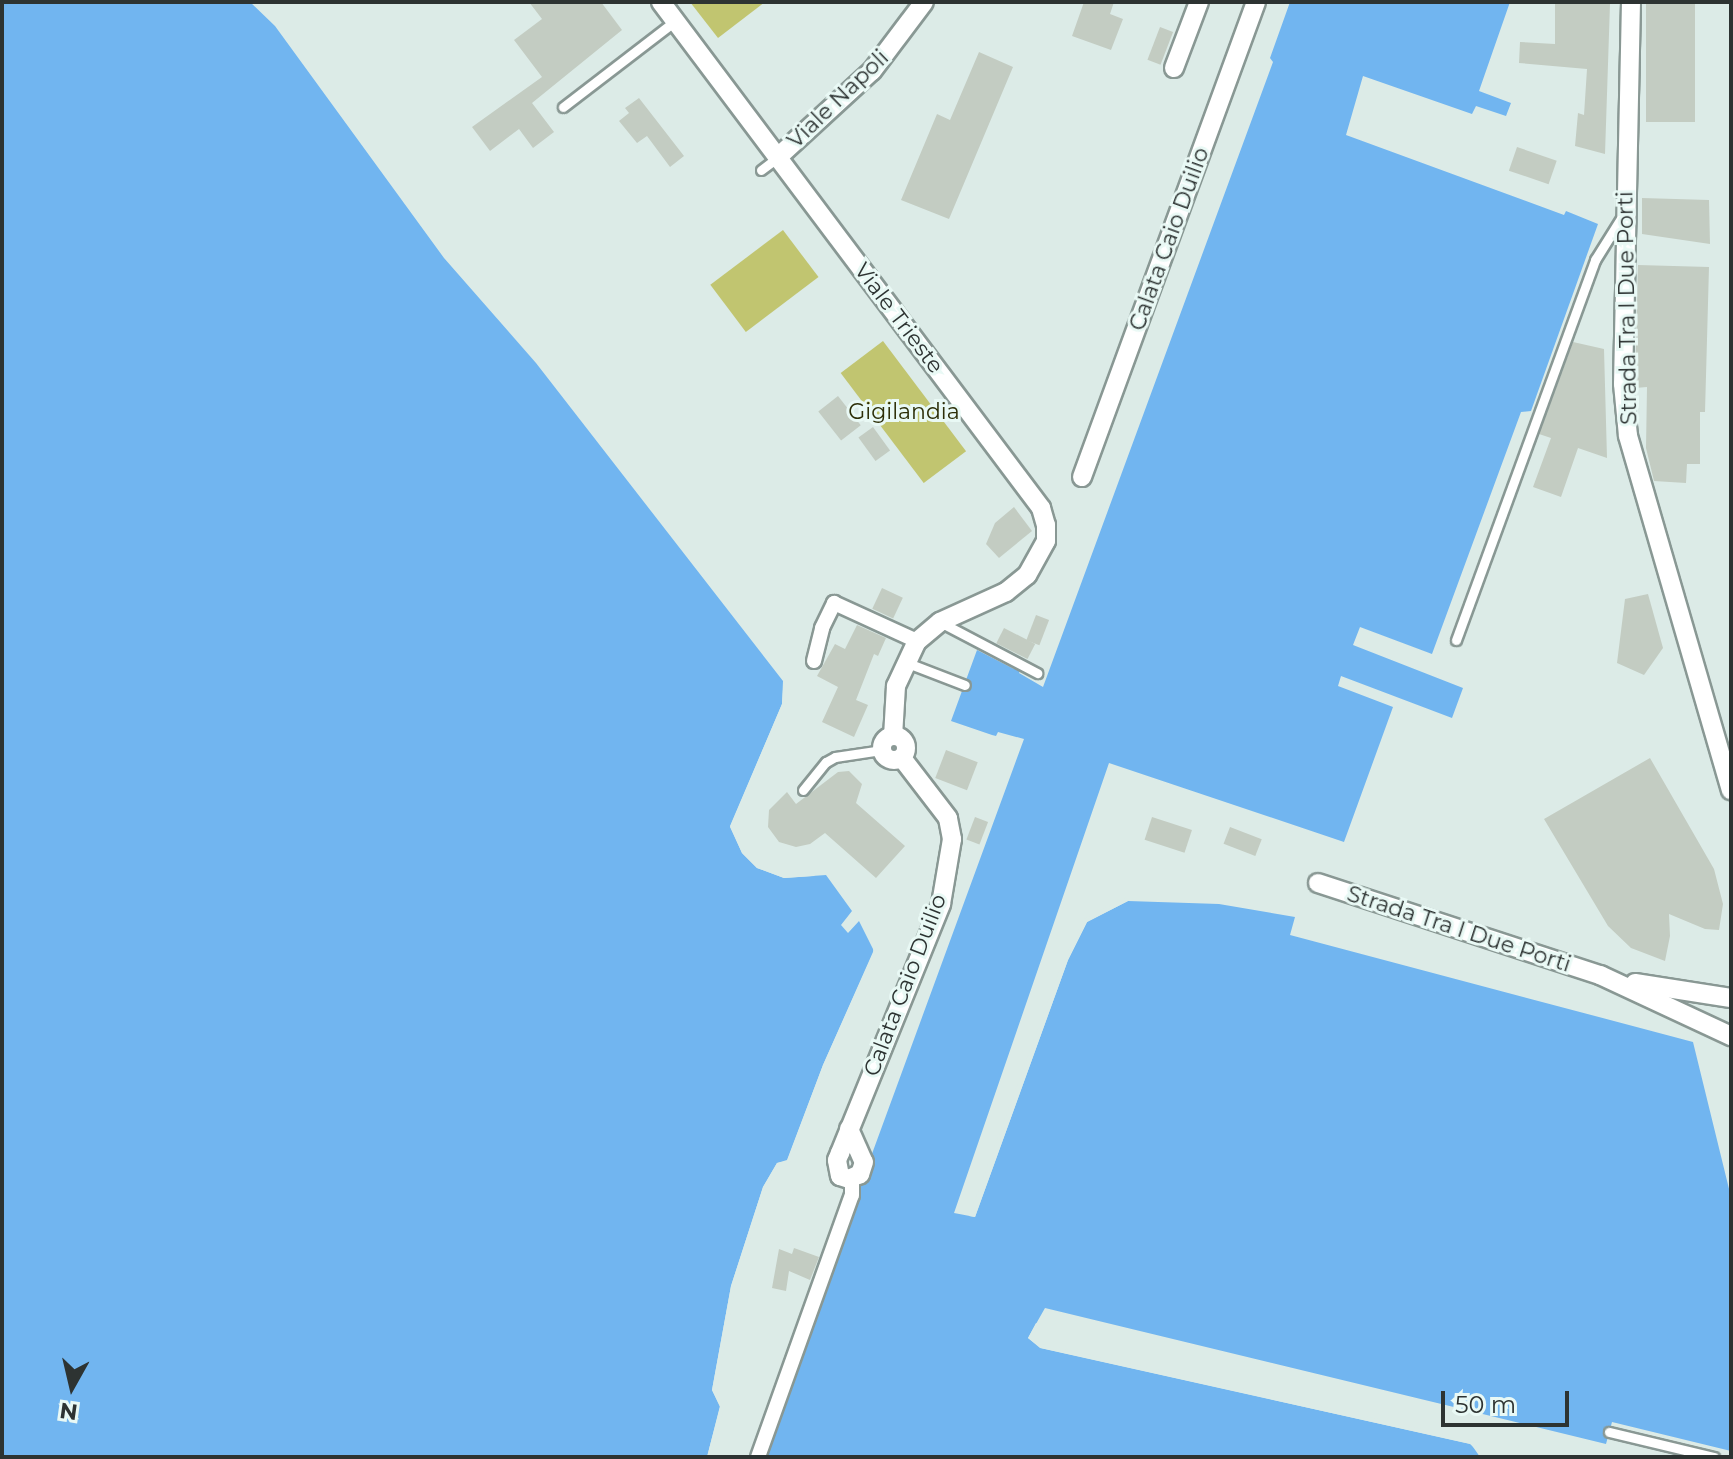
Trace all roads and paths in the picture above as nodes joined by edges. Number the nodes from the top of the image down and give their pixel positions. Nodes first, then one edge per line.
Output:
1 (661, 2) edge
2 (924, 2) edge
3 (1199, 2) edge
4 (1256, 2) edge
5 (1631, 2) edge
6 (675, 21) junction
7 (1174, 68) dead end
8 (563, 107) dead end
9 (778, 157) junction
10 (761, 170) dead end
11 (1624, 212) junction
12 (1082, 477) dead end
13 (940, 622) junction
14 (1456, 640) dead end
15 (917, 641) junction
16 (814, 661) dead end
17 (905, 662) junction
18 (1037, 673) dead end
19 (965, 685) dead end
20 (888, 743) junction
21 (803, 790) dead end
22 (1731, 790) edge
23 (1318, 883) dead end
24 (1600, 975) junction
25 (1731, 998) edge
26 (1731, 1036) edge
27 (852, 1179) joint
28 (1609, 1432) dead end
29 (758, 1457) edge
30 (1714, 1457) edge

1 - 6 street, Viale Trieste
2 - 9 street, Viale Napoli
3 - 7 street
4 - 12 street, Calata Caio Duilio
5 - 11 street, Strada Tra I Due Porti
6 - 8 lane
6 - 9 street, Viale Trieste
9 - 10 lane
9 - 13 street, Viale Trieste
11 - 14 lane
11 - 22 street, Strada Tra I Due Porti
13 - 15 street, Viale Trieste
13 - 18 lane
15 - 16 street
15 - 17 street, Viale Trieste
17 - 19 lane
17 - 20 street, Viale Trieste
20 - 21 lane
20 - 27 street, Calata Caio Duilio
23 - 24 street, Strada Tra I Due Porti
24 - 25 street, Strada Tra I Due Porti
24 - 26 street, Strada Tra I Due Porti
27 - 29 street, Calata Caio Duilio
28 - 30 lane

